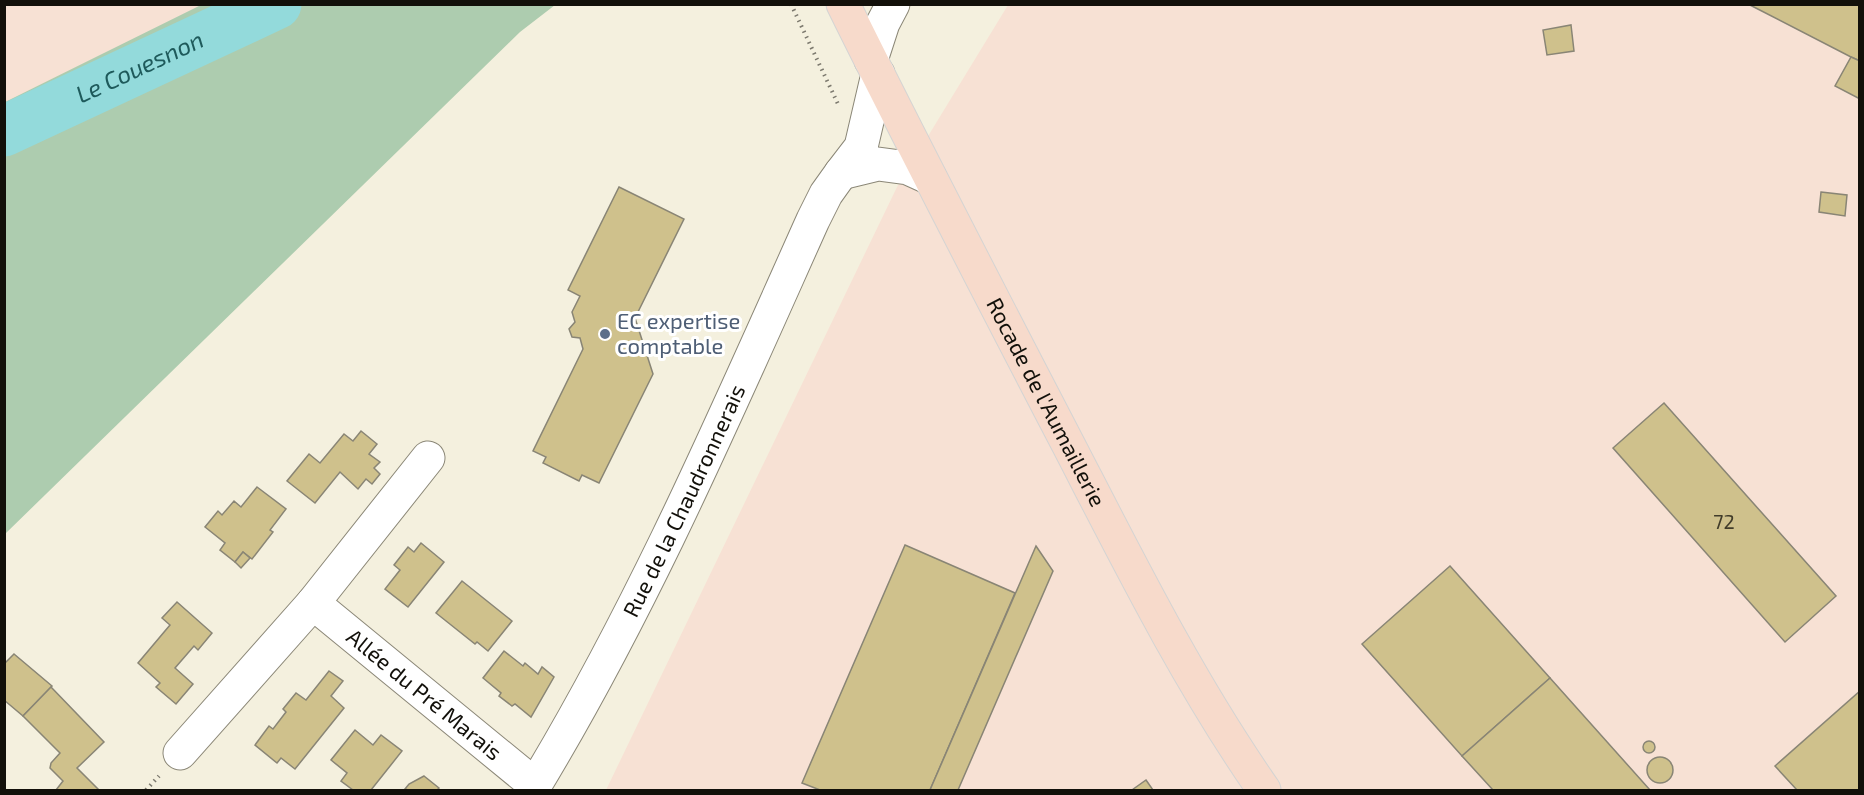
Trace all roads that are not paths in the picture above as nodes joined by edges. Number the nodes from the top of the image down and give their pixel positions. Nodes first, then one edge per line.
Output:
1 (843, 4) edge
2 (893, 4) edge
3 (874, 67) junction
4 (840, 173) junction
5 (930, 178) junction
6 (428, 458) dead end
7 (314, 603) junction
8 (180, 753) dead end
9 (534, 788) edge
10 (1264, 790) edge

1 - 3 main road, Rocade de l'Aumaillerie
2 - 3 street, Rue de la Chaudronnerais
3 - 4 street, Rue de la Chaudronnerais
3 - 5 main road, Rocade de l'Aumaillerie
4 - 5 street
4 - 9 street, Rue de la Chaudronnerais
5 - 10 main road, Rocade de l'Aumaillerie
6 - 7 street
7 - 8 street
7 - 9 street, Allée du Pré Marais

